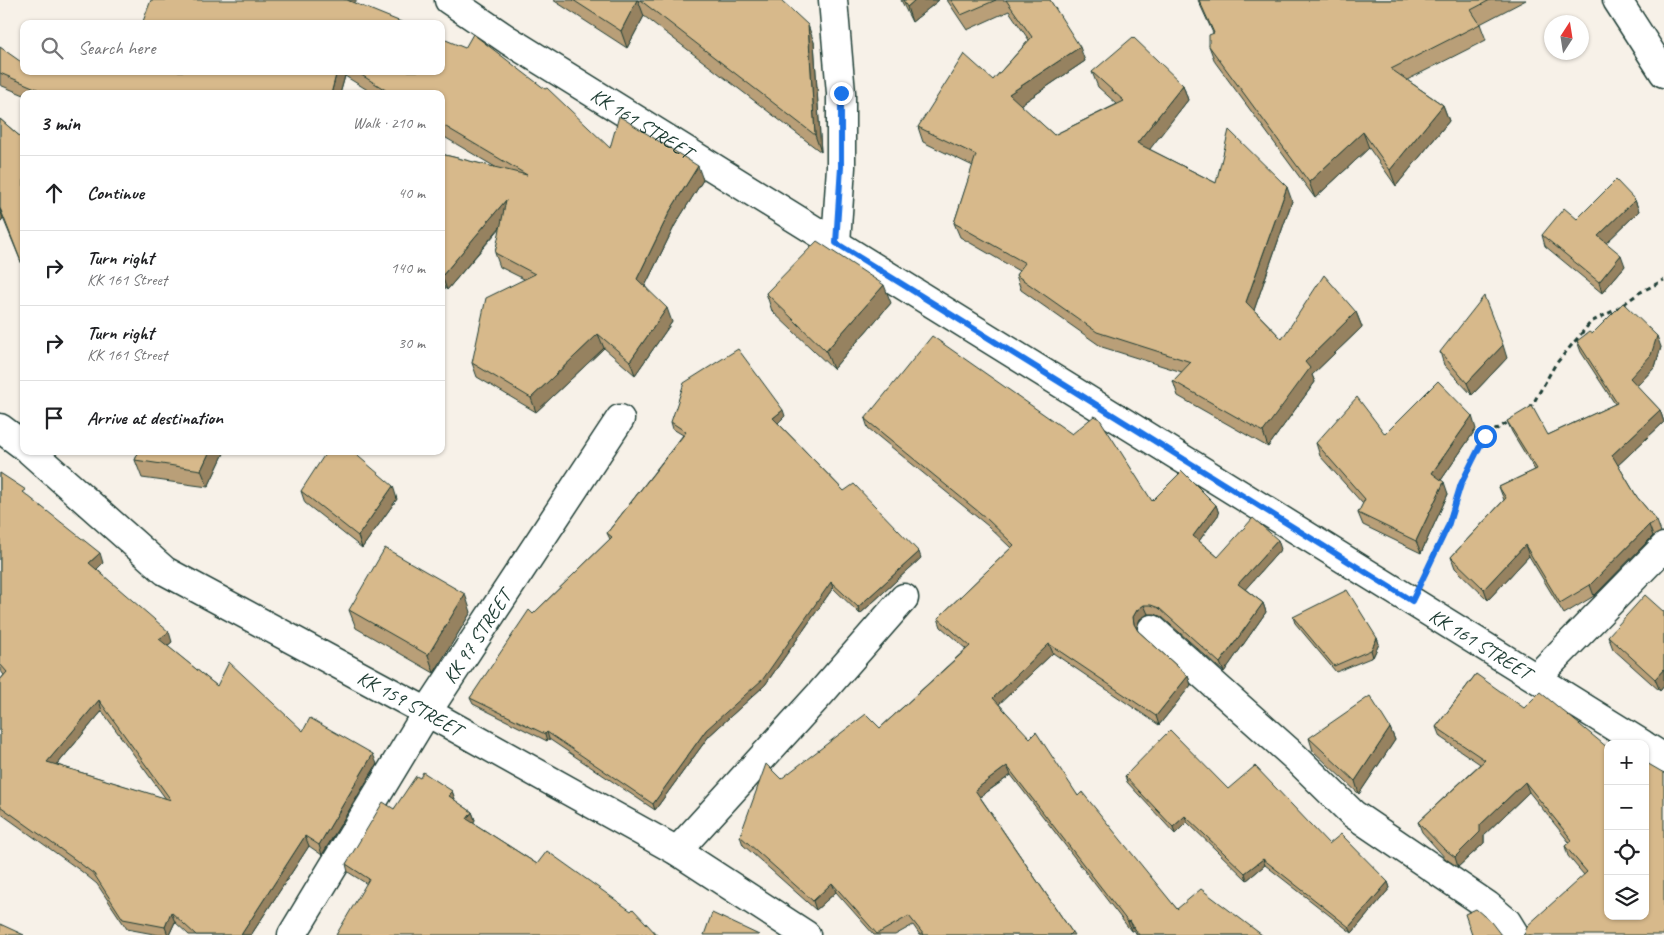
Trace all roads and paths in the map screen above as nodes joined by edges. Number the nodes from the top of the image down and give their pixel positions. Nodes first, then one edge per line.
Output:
1 (449, 0) edge
2 (833, 0) edge
3 (1617, 0) edge
4 (1664, 73) edge
5 (836, 243) junction
6 (1664, 280) edge
7 (1522, 414) edge
8 (620, 418) dead end
9 (1515, 418) edge
10 (0, 428) edge
11 (20, 443) edge
12 (34, 455) edge
13 (1664, 547) edge
14 (904, 598) dead end
15 (1412, 601) junction
16 (1152, 629) dead end
17 (1536, 678) junction
18 (427, 712) junction
19 (1636, 740) edge
20 (1649, 749) edge
21 (1664, 758) edge
22 (677, 851) junction
23 (292, 935) edge
24 (806, 935) edge
25 (1515, 935) edge

1 - 5 street, KK 161 STREET
2 - 5 street
3 - 4 street
5 - 15 street, KK 161 STREET
6 - 7 path
8 - 18 street, KK 97 STREET
9 - 15 path
10 - 11 street
12 - 18 street, KK 159 STREET
13 - 17 street
14 - 22 street
15 - 17 street, KK 161 STREET
16 - 25 street
17 - 19 street, KK 161 STREET
18 - 22 street, KK 159 STREET
18 - 23 street, KK 97 STREET
20 - 21 street
22 - 24 street, KK 159 STREET

